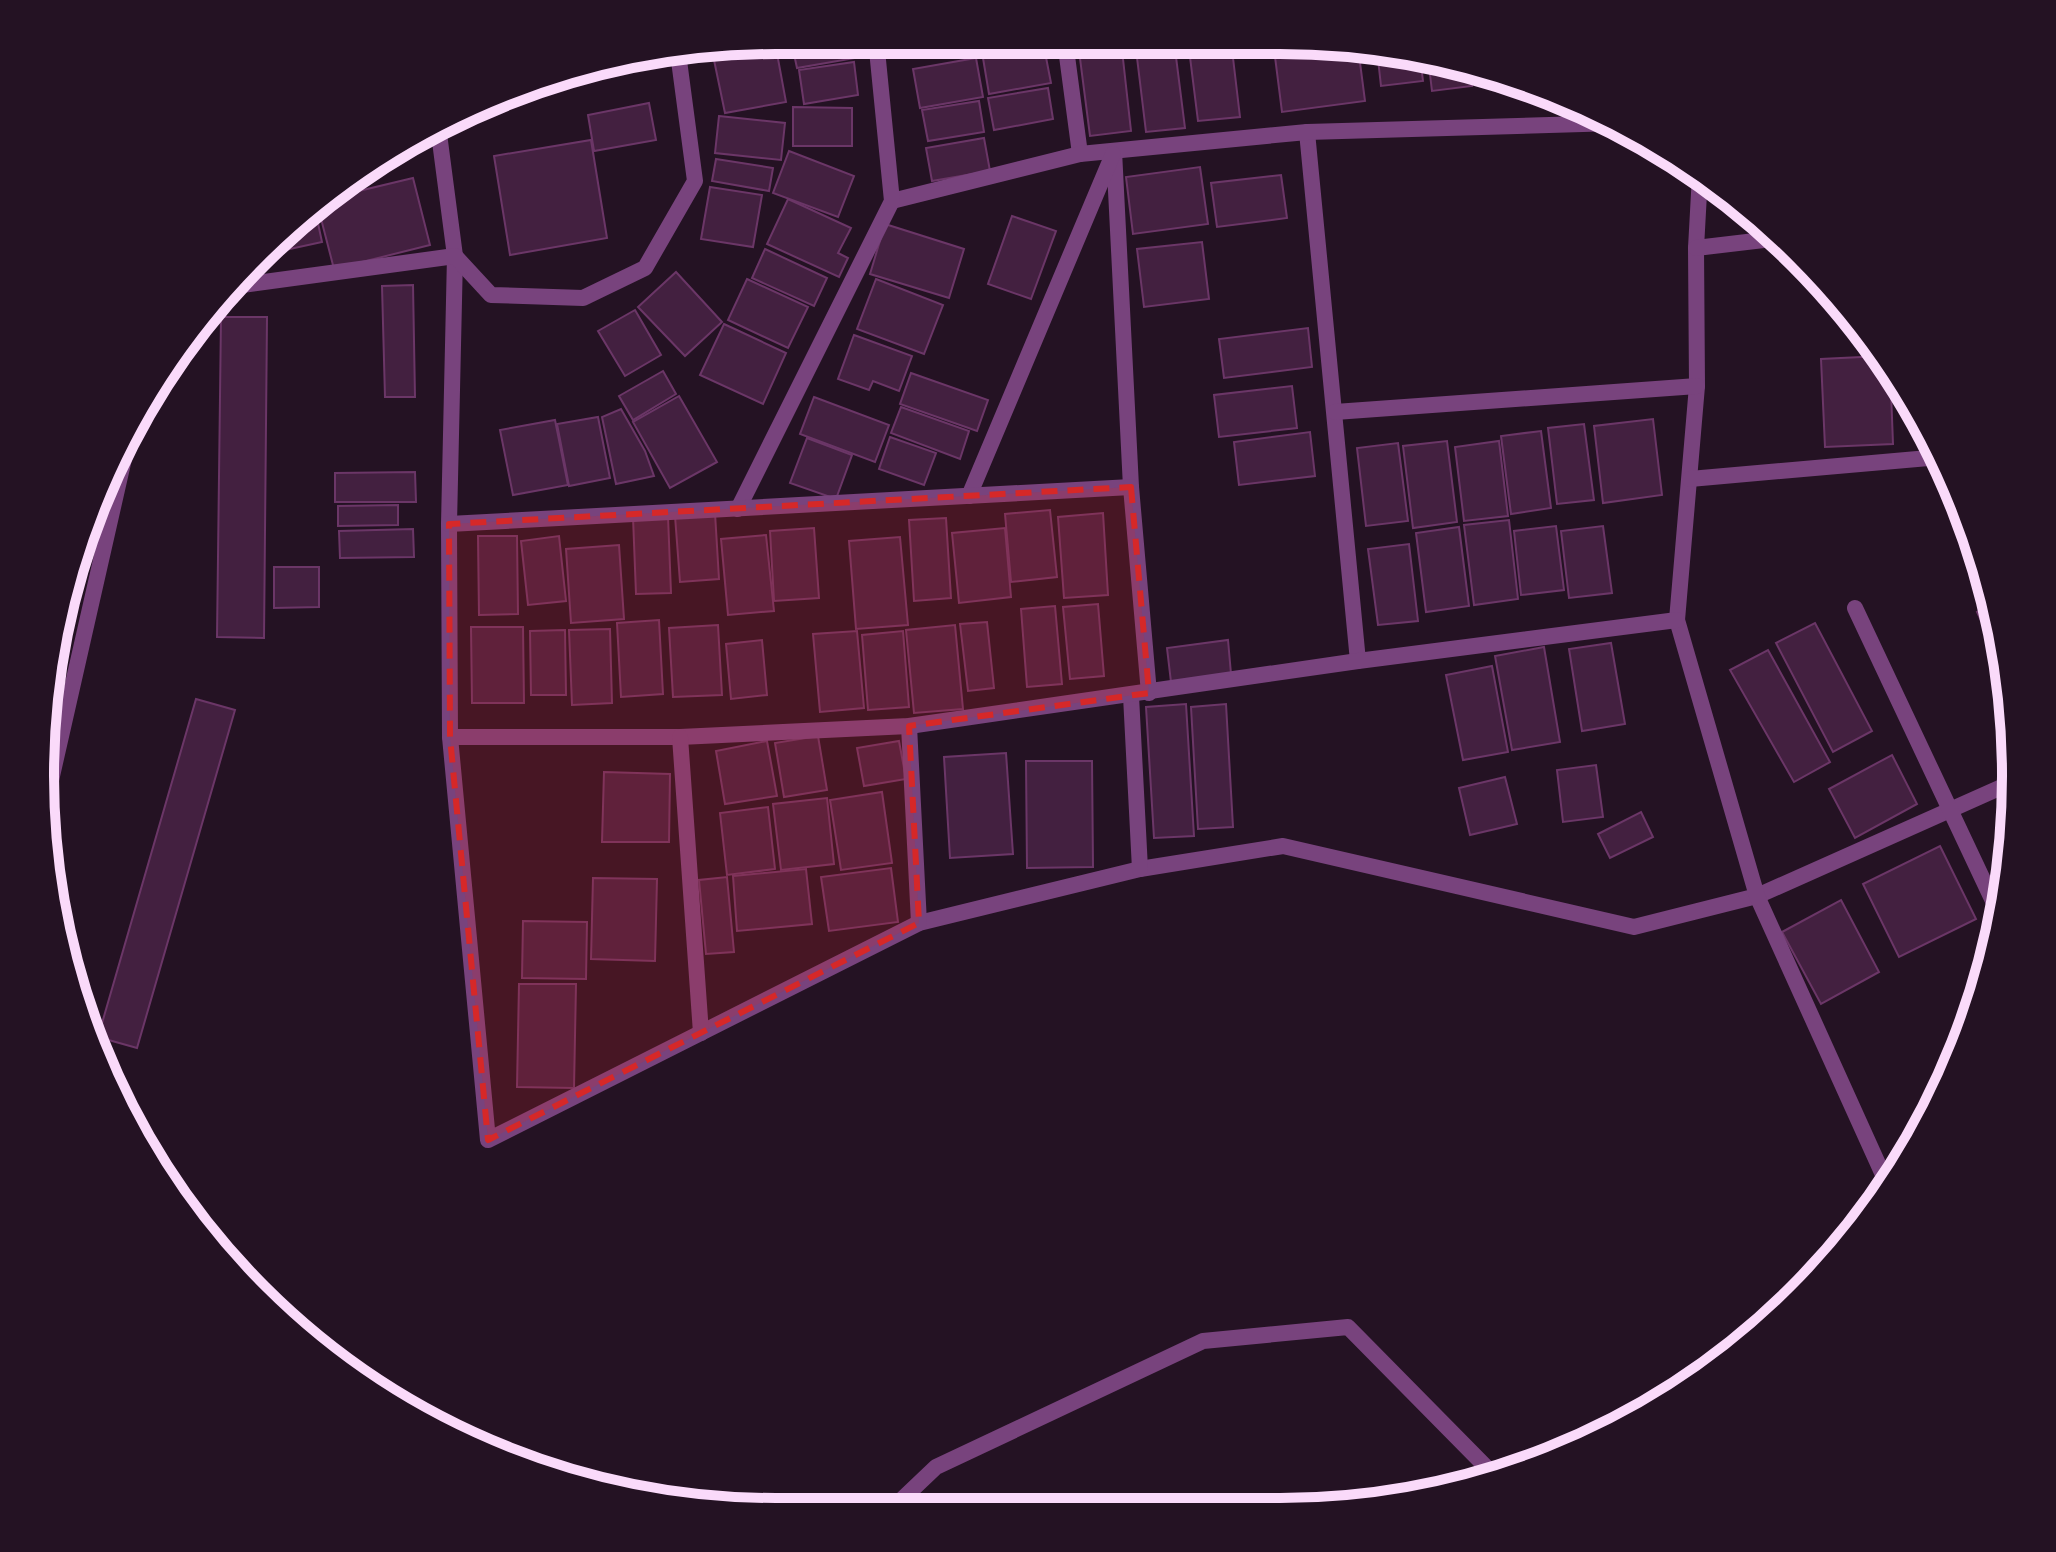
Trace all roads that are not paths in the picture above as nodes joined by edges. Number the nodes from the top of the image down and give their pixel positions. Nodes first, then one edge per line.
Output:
1 (877, 54) edge
2 (1067, 54) edge
3 (679, 61) edge
4 (1589, 124) edge
5 (1307, 132) junction
6 (440, 138) edge
7 (1114, 151) junction
8 (1080, 154) junction
9 (1699, 189) edge
10 (892, 201) junction
11 (1764, 240) edge
12 (1696, 248) junction
13 (455, 256) junction
14 (247, 284) edge
15 (1697, 386) junction
16 (1335, 412) junction
17 (1928, 458) edge
18 (1690, 479) junction
19 (1131, 487) junction
20 (112, 493) edge
21 (969, 496) junction
22 (738, 509) junction
23 (449, 524) junction
24 (1855, 608) dead end
25 (1677, 620) junction
26 (1358, 661) junction
27 (1149, 693) junction
28 (1131, 696) junction
29 (909, 726) junction
30 (450, 737) junction
31 (680, 737) junction
32 (55, 761) edge
33 (2002, 787) edge
34 (1949, 810) junction
35 (1140, 869) junction
36 (1757, 896) junction
37 (1991, 898) edge
38 (919, 923) junction
39 (701, 1033) junction
40 (1882, 1173) edge
41 (1486, 1467) edge
42 (903, 1498) edge

1 - 10 street
2 - 8 street
3 - 13 street
4 - 5 street
5 - 7 street
5 - 16 street
6 - 13 street
7 - 8 street
7 - 19 street
7 - 21 street
8 - 10 street
9 - 12 street
10 - 22 street
11 - 12 street
12 - 15 street
13 - 14 street
13 - 23 street
15 - 16 street
15 - 18 street
16 - 26 street
17 - 18 street
18 - 25 street
19 - 21 street
19 - 27 street
20 - 32 street
21 - 22 street
22 - 23 street
23 - 30 street
24 - 34 street
25 - 26 street
25 - 36 street
26 - 27 street
27 - 28 street
28 - 29 street
28 - 35 street
29 - 31 street
29 - 38 street
30 - 31 street
30 - 39 street
31 - 39 street
33 - 34 street
34 - 36 street
34 - 37 street
35 - 36 street
35 - 38 street
36 - 40 street
38 - 39 street
41 - 42 street

